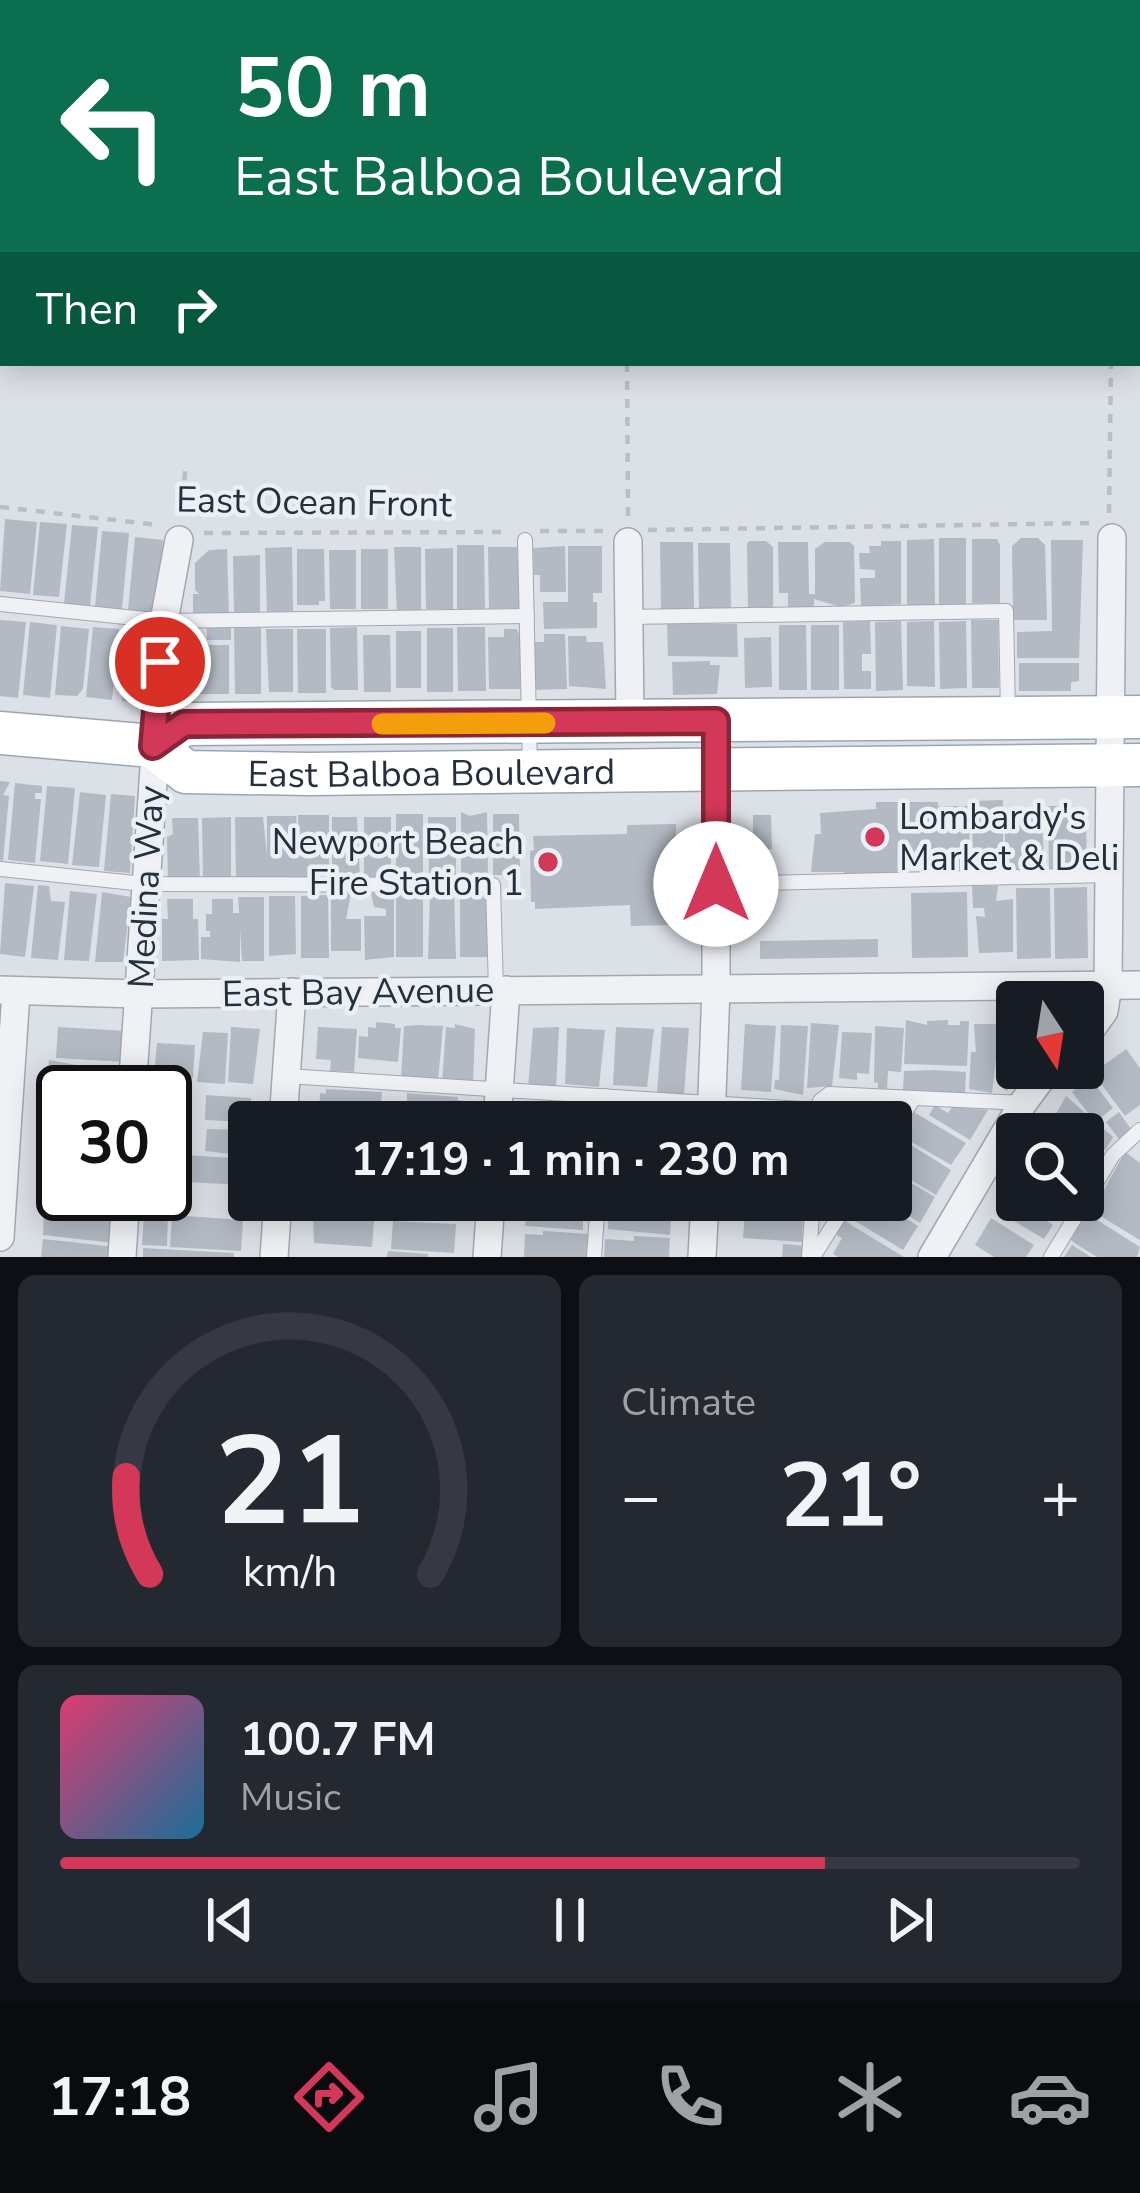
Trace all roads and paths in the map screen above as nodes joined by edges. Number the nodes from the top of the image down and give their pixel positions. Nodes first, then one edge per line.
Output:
1 (627, 366) edge
2 (1111, 366) edge
3 (186, 462) dead end
4 (0, 507) edge
5 (1110, 530) junction
6 (179, 532) junction
7 (621, 534) junction
8 (525, 540) dead end
9 (0, 604) edge
10 (527, 616) junction
11 (628, 617) junction
12 (164, 621) junction
13 (1125, 717) edge
14 (1008, 719) junction
15 (716, 721) junction
16 (631, 722) junction
17 (529, 724) junction
18 (0, 733) edge
19 (153, 746) junction
20 (1125, 765) edge
21 (716, 770) junction
22 (530, 772) junction
23 (0, 868) edge
24 (1109, 875) junction
25 (144, 884) junction
26 (716, 884) junction
27 (1140, 985) edge
28 (1108, 986) junction
29 (716, 989) junction
30 (501, 990) junction
31 (8, 991) edge
32 (292, 992) junction
33 (138, 994) junction
34 (1104, 1012) edge
35 (134, 1065) edge
36 (286, 1076) junction
37 (1033, 1089) edge
38 (500, 1090) junction
39 (605, 1096) junction
40 (914, 1098) junction
41 (5, 1101) edge
42 (284, 1101) edge
43 (499, 1101) edge
44 (605, 1101) edge
45 (636, 1101) edge
46 (711, 1101) edge
47 (820, 1101) edge
48 (912, 1101) edge
49 (1023, 1102) junction
50 (1140, 1130) edge
51 (124, 1221) edge
52 (277, 1221) edge
53 (490, 1221) edge
54 (597, 1221) edge
55 (704, 1221) edge
56 (812, 1221) edge
57 (835, 1221) edge
58 (0, 1237) edge
59 (122, 1257) edge
60 (274, 1257) edge
61 (487, 1257) edge
62 (594, 1257) edge
63 (702, 1257) edge
64 (811, 1257) edge
65 (932, 1257) edge
66 (1052, 1257) edge

1 - 7 path
2 - 5 path
3 - 6 path
4 - 6 path, East Ocean Front
5 - 7 path, East Ocean Front
5 - 13 street
6 - 7 path, East Ocean Front
6 - 12 street, Medina Way
7 - 11 street
8 - 10 lane
9 - 12 lane
10 - 12 lane
10 - 17 lane
11 - 14 lane
11 - 16 street
12 - 19 street, Medina Way
13 - 14 main road, East Balboa Boulevard
13 - 20 street
14 - 15 main road, East Balboa Boulevard
15 - 16 main road, East Balboa Boulevard
15 - 21 street
16 - 17 main road, East Balboa Boulevard
17 - 19 main road, East Balboa Boulevard
17 - 22 lane
18 - 19 main road, East Balboa Boulevard
19 - 22 main road, East Balboa Boulevard
19 - 25 street, Medina Way
20 - 21 main road, East Balboa Boulevard
20 - 24 street
21 - 22 main road, East Balboa Boulevard
21 - 26 street
23 - 25 lane
24 - 26 lane
24 - 28 street
25 - 30 lane
25 - 33 street, Medina Way
26 - 29 street
27 - 28 street, East Bay Avenue
28 - 29 street, East Bay Avenue
28 - 34 street
29 - 30 street, East Bay Avenue
29 - 46 street
30 - 32 street, East Bay Avenue
30 - 38 street
31 - 33 street, East Bay Avenue
31 - 41 street
32 - 33 street, East Bay Avenue
32 - 36 street
33 - 35 street, Medina Way
36 - 38 lane
36 - 42 street
37 - 49 street
38 - 39 lane
38 - 43 street
39 - 44 lane
39 - 45 lane
40 - 47 lane
40 - 48 lane
40 - 49 lane
41 - 58 street
49 - 65 street
50 - 66 lane
51 - 59 street
52 - 60 street
53 - 61 street
54 - 62 lane
55 - 63 street
56 - 64 lane
57 - 64 lane

